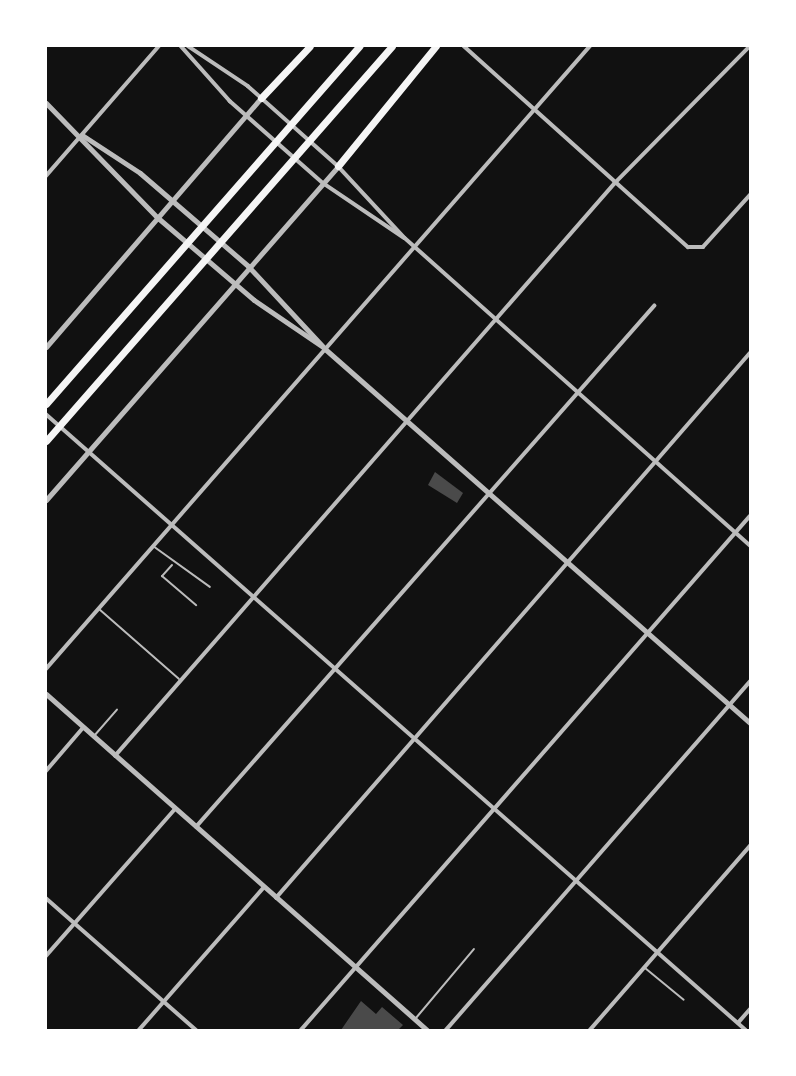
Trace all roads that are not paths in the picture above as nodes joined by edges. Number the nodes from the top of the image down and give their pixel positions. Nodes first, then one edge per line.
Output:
1 (159, 46) edge
2 (181, 46) edge
3 (188, 46) edge
4 (310, 46) edge
5 (359, 46) edge
6 (392, 46) edge
7 (436, 46) edge
8 (464, 46) edge
9 (590, 46) edge
10 (750, 46) edge
11 (261, 99) junction
12 (46, 103) edge
13 (532, 112) junction
14 (246, 116) junction
15 (82, 135) junction
16 (338, 166) junction
17 (46, 176) edge
18 (323, 183) junction
19 (614, 184) junction
20 (751, 195) edge
21 (173, 200) junction
22 (158, 218) junction
23 (405, 238) junction
24 (415, 247) junction
25 (205, 258) junction
26 (248, 266) junction
27 (234, 282) junction
28 (654, 306) dead end
29 (495, 319) junction
30 (46, 347) edge
31 (325, 349) junction
32 (751, 353) edge
33 (579, 394) junction
34 (46, 404) edge
35 (46, 414) edge
36 (406, 419) junction
37 (46, 441) edge
38 (88, 451) junction
39 (655, 462) junction
40 (488, 491) junction
41 (46, 500) edge
42 (751, 516) edge
43 (172, 524) junction
44 (736, 533) junction
45 (153, 545) junction
46 (751, 545) edge
47 (567, 562) junction
48 (173, 564) junction
49 (210, 587) dead end
50 (253, 596) junction
51 (196, 605) dead end
52 (98, 608) junction
53 (648, 634) junction
54 (335, 667) junction
55 (46, 669) edge
56 (180, 679) junction
57 (751, 682) edge
58 (46, 695) edge
59 (730, 706) junction
60 (117, 710) dead end
61 (751, 723) edge
62 (83, 727) junction
63 (93, 737) junction
64 (415, 738) junction
65 (115, 755) junction
66 (46, 771) edge
67 (175, 808) junction
68 (496, 810) junction
69 (196, 827) junction
70 (751, 846) edge
71 (577, 881) junction
72 (264, 887) junction
73 (46, 898) edge
74 (276, 898) junction
75 (75, 923) junction
76 (474, 949) dead end
77 (659, 952) junction
78 (46, 956) edge
79 (356, 968) junction
80 (645, 968) junction
81 (684, 1000) dead end
82 (164, 1002) junction
83 (751, 1009) edge
84 (414, 1019) junction
85 (738, 1023) junction
86 (139, 1031) edge
87 (196, 1031) edge
88 (301, 1031) edge
89 (427, 1031) edge
90 (446, 1031) edge
91 (590, 1031) edge
92 (746, 1031) edge

1 - 15 street
2 - 14 street
3 - 11 street
4 - 11 highway
5 - 34 highway
6 - 25 highway
7 - 16 highway
8 - 13 street
9 - 13 street
10 - 19 street
11 - 14 street
11 - 16 street
12 - 15 street
13 - 19 street
13 - 24 street
14 - 18 street
14 - 21 street
15 - 17 street
15 - 21 street
15 - 22 street
16 - 18 street
16 - 23 street
18 - 23 street
18 - 26 street
19 - 20 street
19 - 29 street
21 - 22 street
21 - 26 street
22 - 25 street
22 - 30 street
23 - 24 street
24 - 29 street
24 - 31 street
25 - 27 street
25 - 37 highway
26 - 27 street
26 - 31 street
27 - 31 street
27 - 38 street
28 - 33 street
29 - 33 street
29 - 36 street
31 - 36 street
31 - 43 street
32 - 39 street
33 - 39 street
33 - 40 street
35 - 38 street
36 - 40 street
36 - 50 street
38 - 41 street
38 - 43 street
39 - 44 street
39 - 47 street
40 - 47 street
40 - 54 street
42 - 44 street
43 - 45 street
43 - 50 street
44 - 46 street
44 - 53 street
45 - 48 lane
45 - 52 street
47 - 53 street
47 - 64 street
48 - 49 lane
48 - 51 lane
50 - 54 street
50 - 56 street
52 - 55 street
52 - 56 lane
53 - 59 street
53 - 68 street
54 - 64 street
54 - 69 street
56 - 65 street
57 - 59 street
58 - 62 street
59 - 61 street
59 - 71 street
60 - 63 lane
62 - 63 street
62 - 66 street
63 - 65 street
64 - 68 street
64 - 74 street
65 - 67 street
67 - 69 street
67 - 75 street
68 - 71 street
68 - 79 street
69 - 72 street
70 - 77 street
71 - 77 street
71 - 90 street
72 - 74 street
72 - 82 street
73 - 75 street
74 - 79 street
75 - 78 street
75 - 82 street
76 - 84 lane
77 - 80 street
77 - 85 street
79 - 84 street
79 - 88 street
80 - 81 lane
80 - 91 street
82 - 86 street
82 - 87 street
83 - 85 street
84 - 89 street
85 - 92 street

